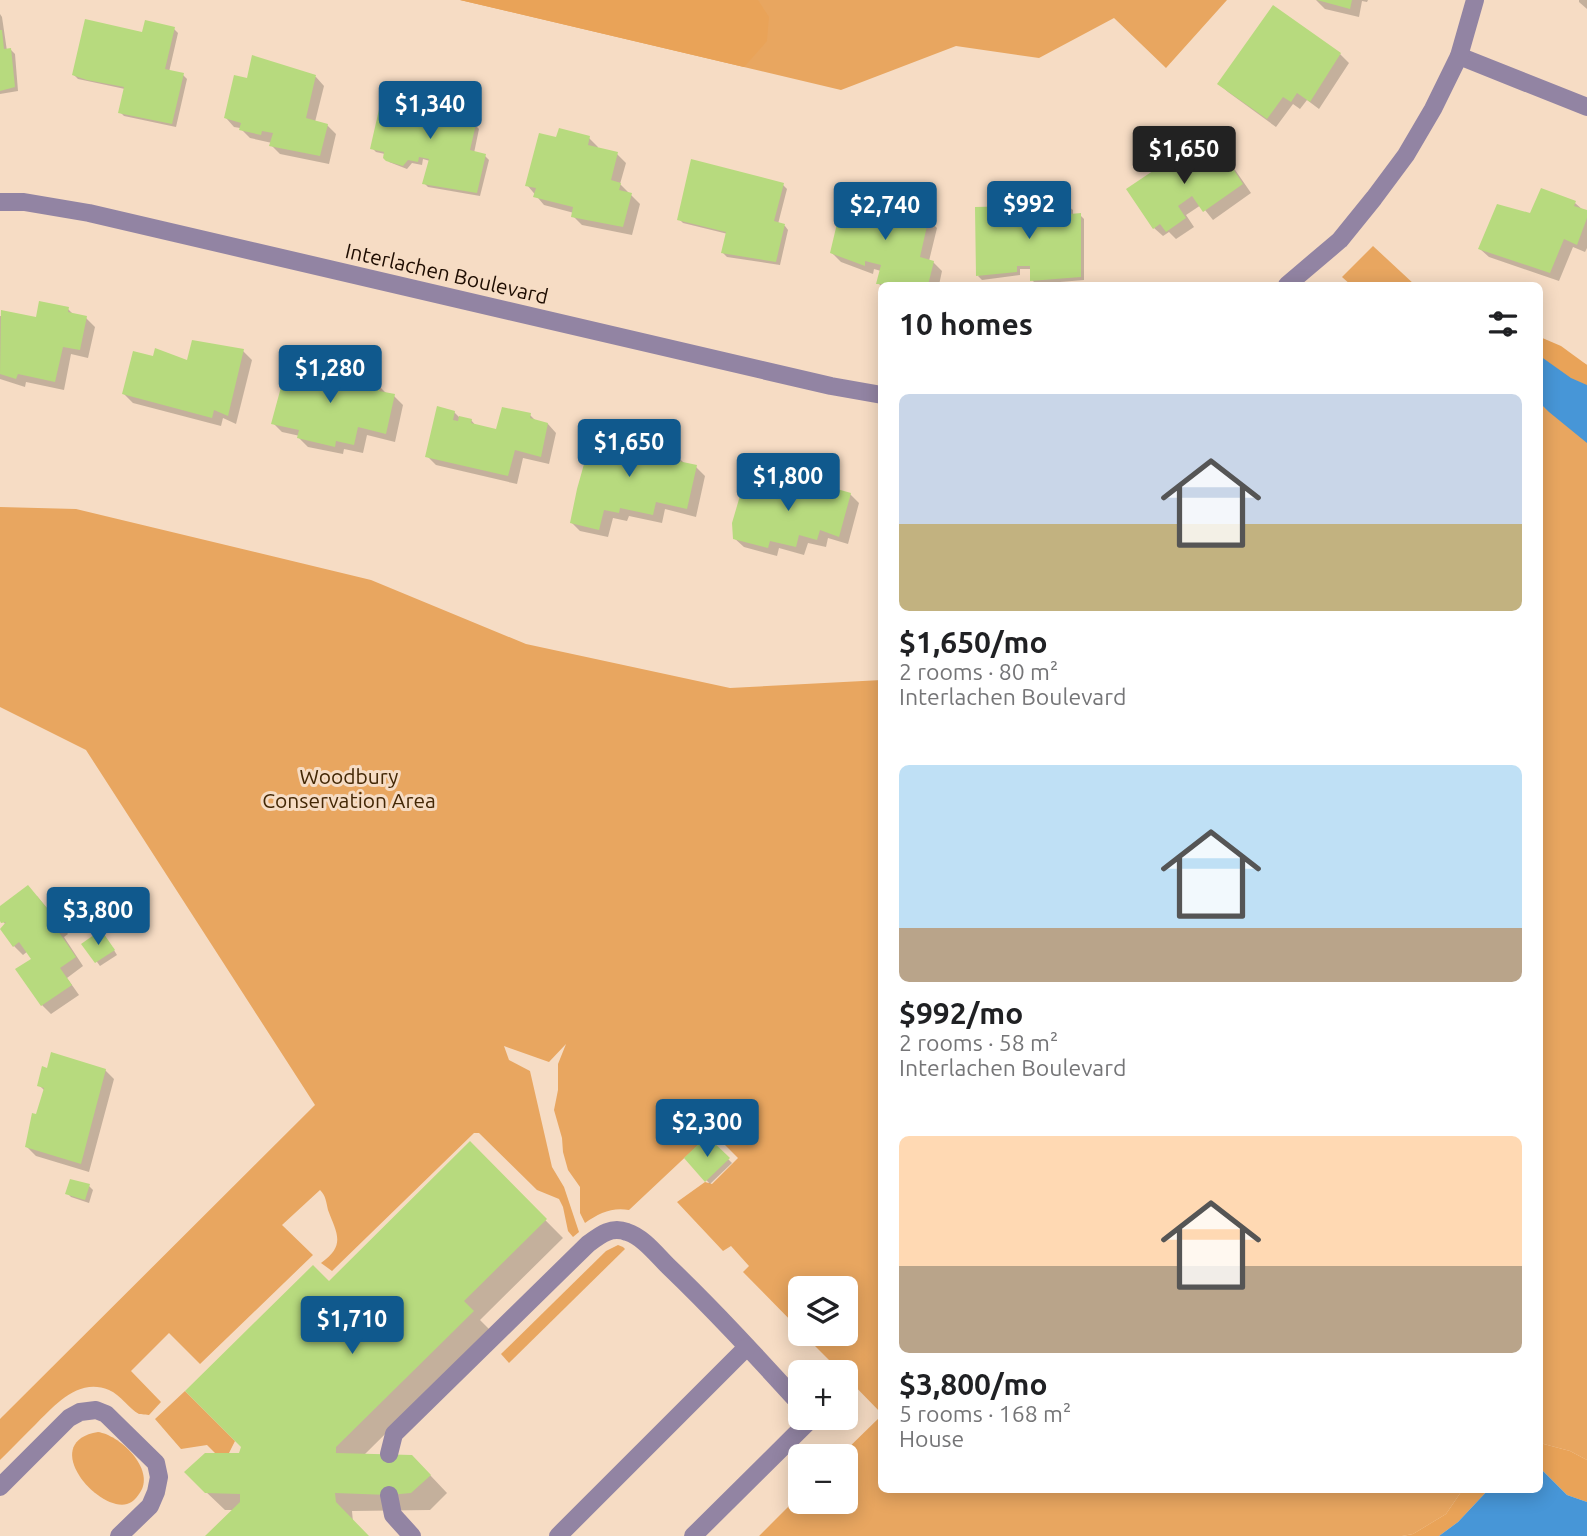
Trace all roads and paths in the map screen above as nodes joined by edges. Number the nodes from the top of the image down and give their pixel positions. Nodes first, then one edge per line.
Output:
1 (1475, 0) edge
2 (1459, 56) junction
3 (1587, 107) edge
4 (0, 202) edge
5 (1290, 282) edge
6 (878, 394) edge
7 (747, 1347) junction
8 (788, 1391) edge
9 (800, 1430) edge
10 (390, 1454) dead end
11 (0, 1487) edge
12 (389, 1494) dead end
13 (119, 1536) edge
14 (412, 1536) edge
15 (558, 1536) edge
16 (693, 1536) edge

1 - 2 street
2 - 3 street
2 - 5 street
4 - 6 street, Interlachen Boulevard
7 - 8 street
7 - 10 street
7 - 15 street
9 - 16 street
11 - 13 street
12 - 14 street

